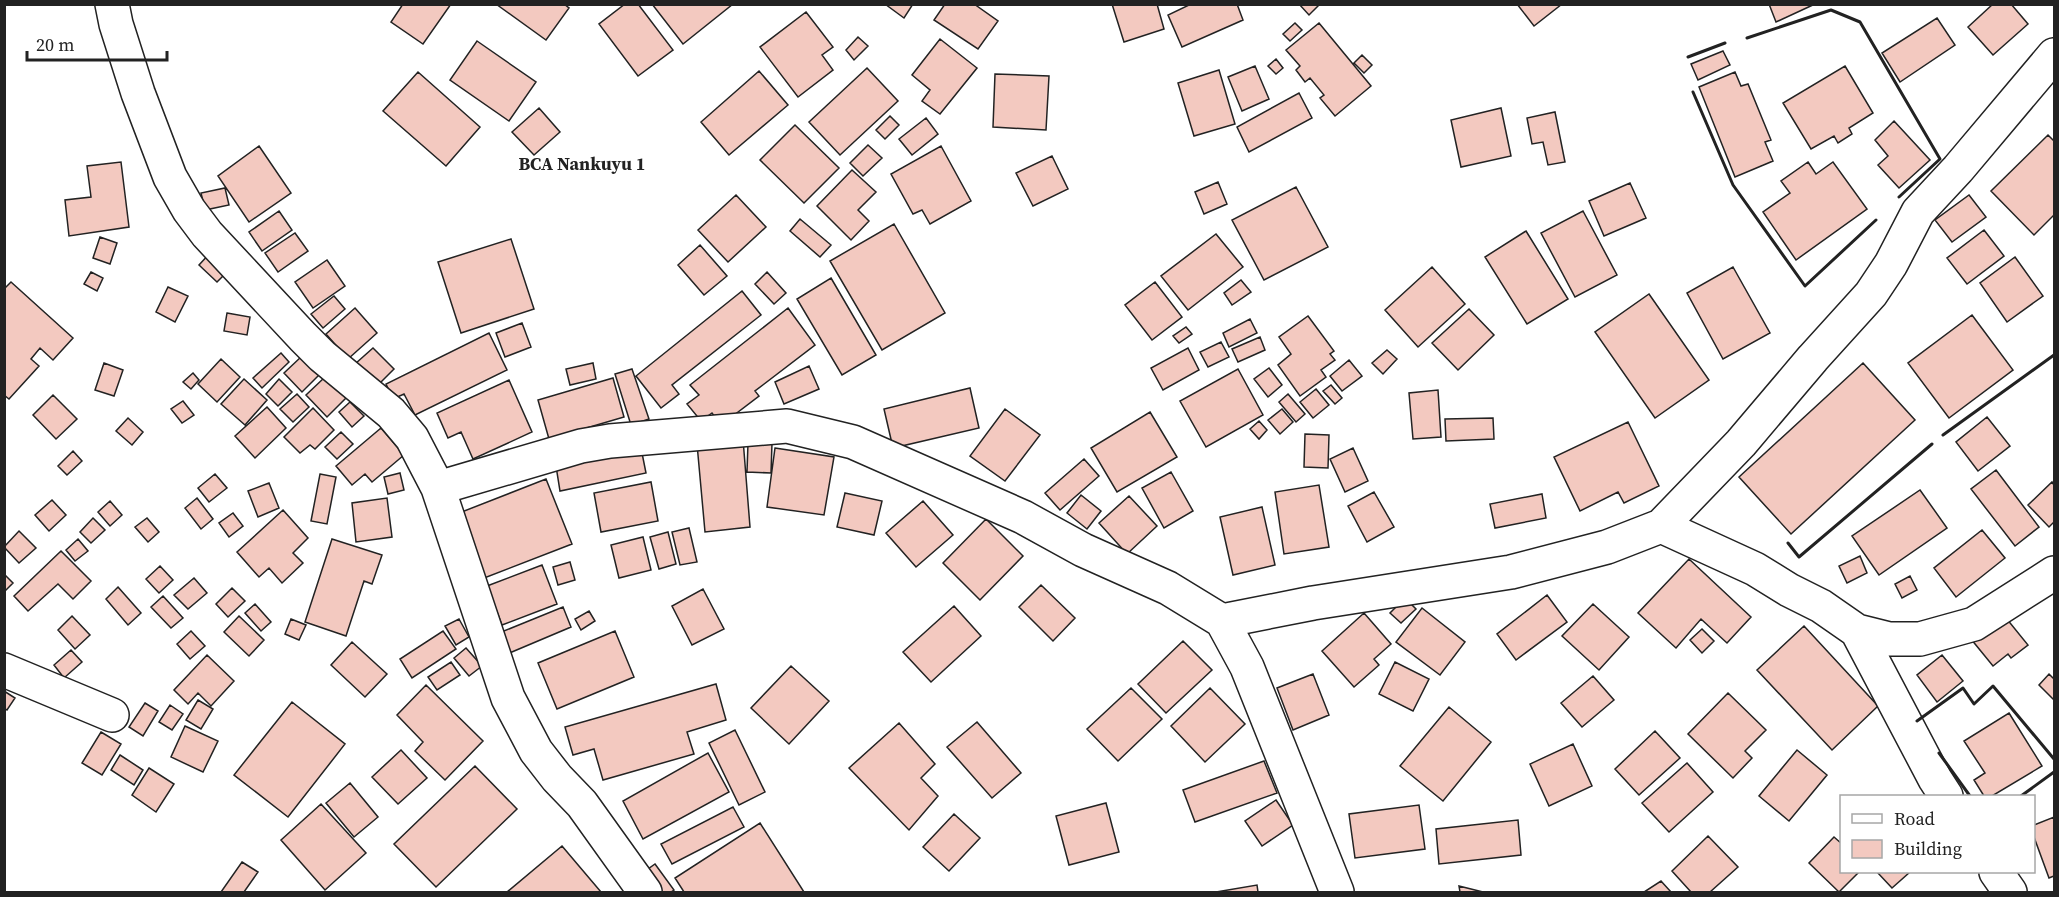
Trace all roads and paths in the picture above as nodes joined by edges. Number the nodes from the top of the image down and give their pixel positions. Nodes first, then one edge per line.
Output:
1 (112, 4) edge
2 (2055, 55) edge
3 (438, 488) junction
4 (1661, 526) junction
5 (2055, 573) edge
6 (1222, 621) junction
7 (1857, 631) junction
8 (4, 670) edge
9 (112, 716) dead end
10 (1945, 795) edge
11 (1997, 873) edge
12 (645, 892) edge
13 (1337, 892) edge
14 (2010, 892) edge

1 - 3 street
2 - 4 street
3 - 6 street
3 - 12 street
4 - 6 street
4 - 7 street
5 - 7 street
6 - 13 street
7 - 10 street
8 - 9 street
11 - 14 street

